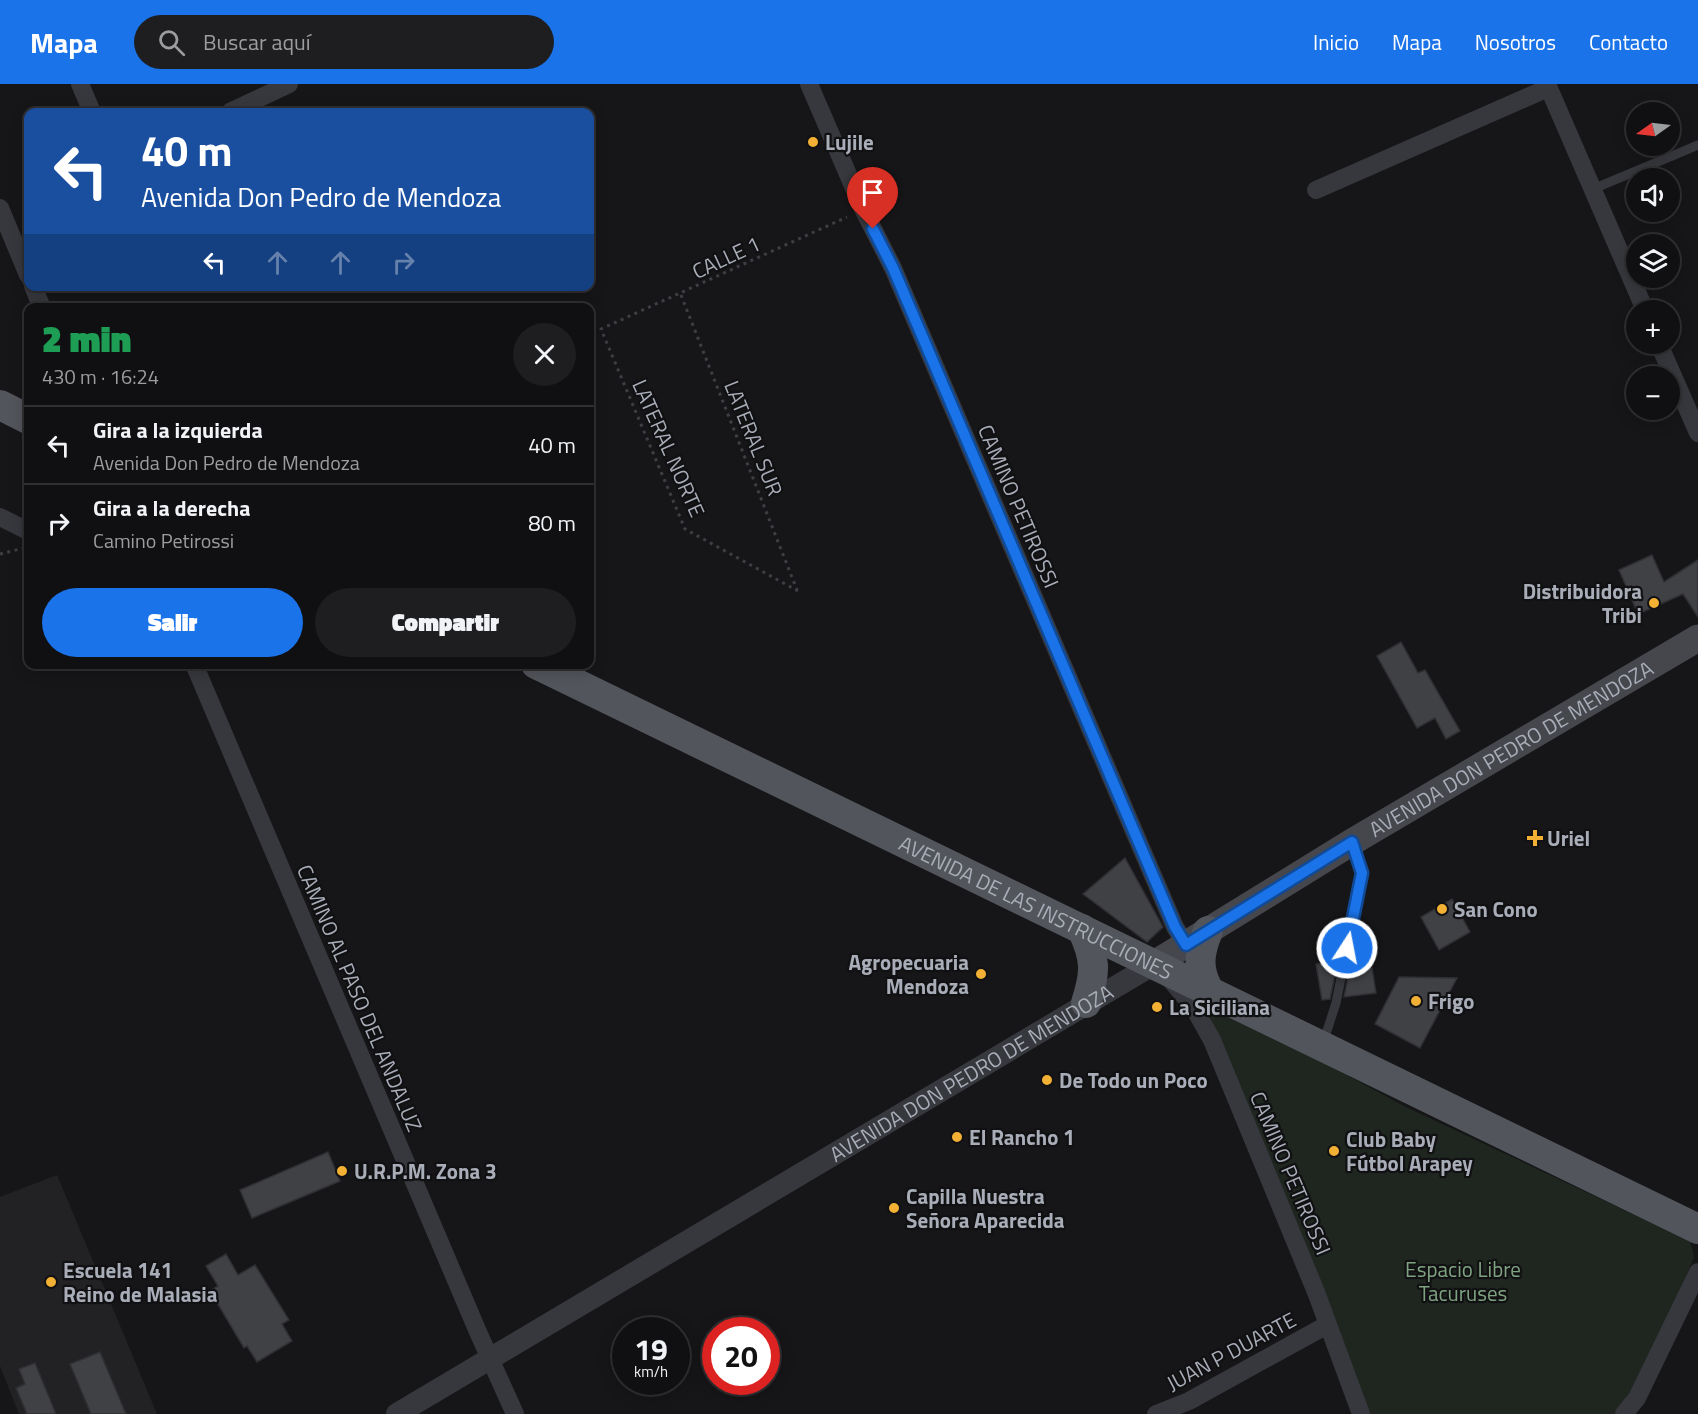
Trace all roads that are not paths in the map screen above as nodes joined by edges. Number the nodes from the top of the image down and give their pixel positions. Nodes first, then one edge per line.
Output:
1 (80, 84) edge
2 (809, 84) edge
3 (1548, 86) edge
4 (279, 87) edge
5 (91, 108) edge
6 (238, 108) edge
7 (1698, 145) edge
8 (1593, 189) junction
9 (1316, 190) dead end
10 (0, 208) edge
11 (24, 251) edge
12 (1641, 300) edge
13 (1663, 354) edge
14 (0, 405) edge
15 (24, 417) edge
16 (1698, 433) edge
17 (0, 517) edge
18 (24, 529) edge
19 (1698, 638) edge
20 (196, 669) edge
21 (546, 669) edge
22 (1352, 842) junction
23 (1082, 929) junction
24 (1197, 938) junction
25 (1154, 963) junction
26 (1208, 989) junction
27 (1086, 1003) junction
28 (1322, 1045) junction
29 (1698, 1229) edge
30 (1698, 1272) edge
31 (1327, 1325) junction
32 (490, 1358) junction
33 (397, 1414) edge
34 (515, 1414) edge
35 (1156, 1414) edge
36 (1361, 1414) edge
37 (1624, 1414) edge

1 - 5 street
2 - 24 street, CAMINO PETIROSSI
3 - 8 street
3 - 9 street
4 - 6 street
7 - 8 lane
8 - 12 street
10 - 11 street
13 - 16 street
14 - 15 main road
17 - 18 street
19 - 22 main road, AVENIDA DON PEDRO DE MENDOZA
20 - 32 street, CAMINO AL PASO DEL ANDALUZ
21 - 23 main road, AVENIDA DE LAS INSTRUCCIONES
22 - 24 main road, AVENIDA DON PEDRO DE MENDOZA
22 - 28 lane
23 - 25 main road, AVENIDA DE LAS INSTRUCCIONES
23 - 27 main road
24 - 25 main road, AVENIDA DON PEDRO DE MENDOZA
24 - 26 main road
25 - 26 main road, AVENIDA DE LAS INSTRUCCIONES
25 - 27 street, AVENIDA DON PEDRO DE MENDOZA
25 - 31 street, CAMINO PETIROSSI
26 - 28 main road, AVENIDA DE LAS INSTRUCCIONES
27 - 32 street, AVENIDA DON PEDRO DE MENDOZA
28 - 29 main road, AVENIDA DE LAS INSTRUCCIONES
30 - 37 street
31 - 35 street, JUAN P DUARTE
31 - 36 street, CAMINO PETIROSSI
32 - 33 street, AVENIDA DON PEDRO DE MENDOZA
32 - 34 street, CAMINO AL PASO DEL ANDALUZ

